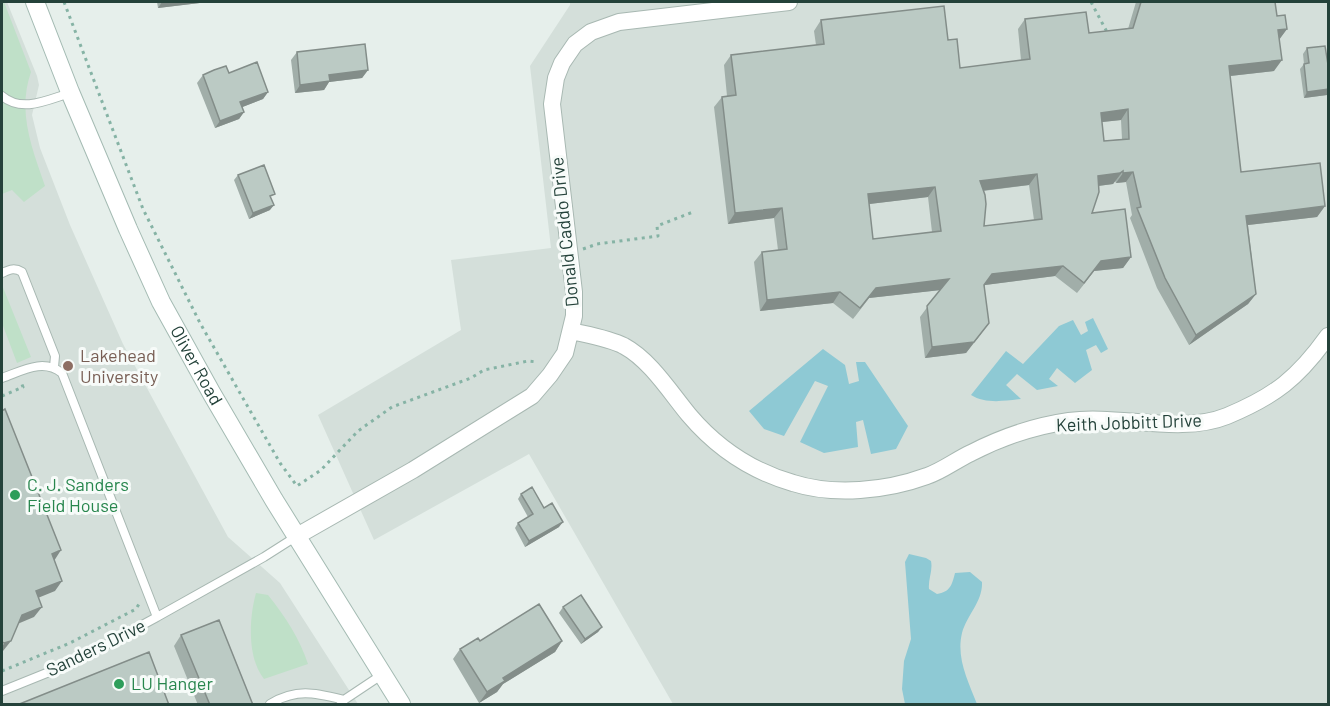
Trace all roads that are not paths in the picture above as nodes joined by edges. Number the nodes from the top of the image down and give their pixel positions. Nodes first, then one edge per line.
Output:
1 (35, 2) edge
2 (789, 2) edge
3 (70, 92) junction
4 (2, 96) edge
5 (2, 273) edge
6 (572, 331) junction
7 (1329, 336) edge
8 (54, 367) junction
9 (2, 378) edge
10 (297, 536) junction
11 (157, 617) junction
12 (384, 674) junction
13 (2, 691) edge
14 (343, 702) edge
15 (270, 705) edge
16 (401, 705) edge

1 - 3 main road, Oliver Road
2 - 6 street, Donald Caddo Drive
3 - 4 lane
3 - 10 main road, Oliver Road
5 - 8 lane
6 - 7 street, Keith Jobbitt Drive
6 - 10 street, Donald Caddo Drive
8 - 9 lane
8 - 11 lane, Sanders Drive
10 - 11 lane, Sanders Drive
10 - 12 main road, Oliver Road
11 - 13 lane, Sanders Drive
12 - 14 lane
12 - 16 main road, Oliver Road
14 - 15 lane

